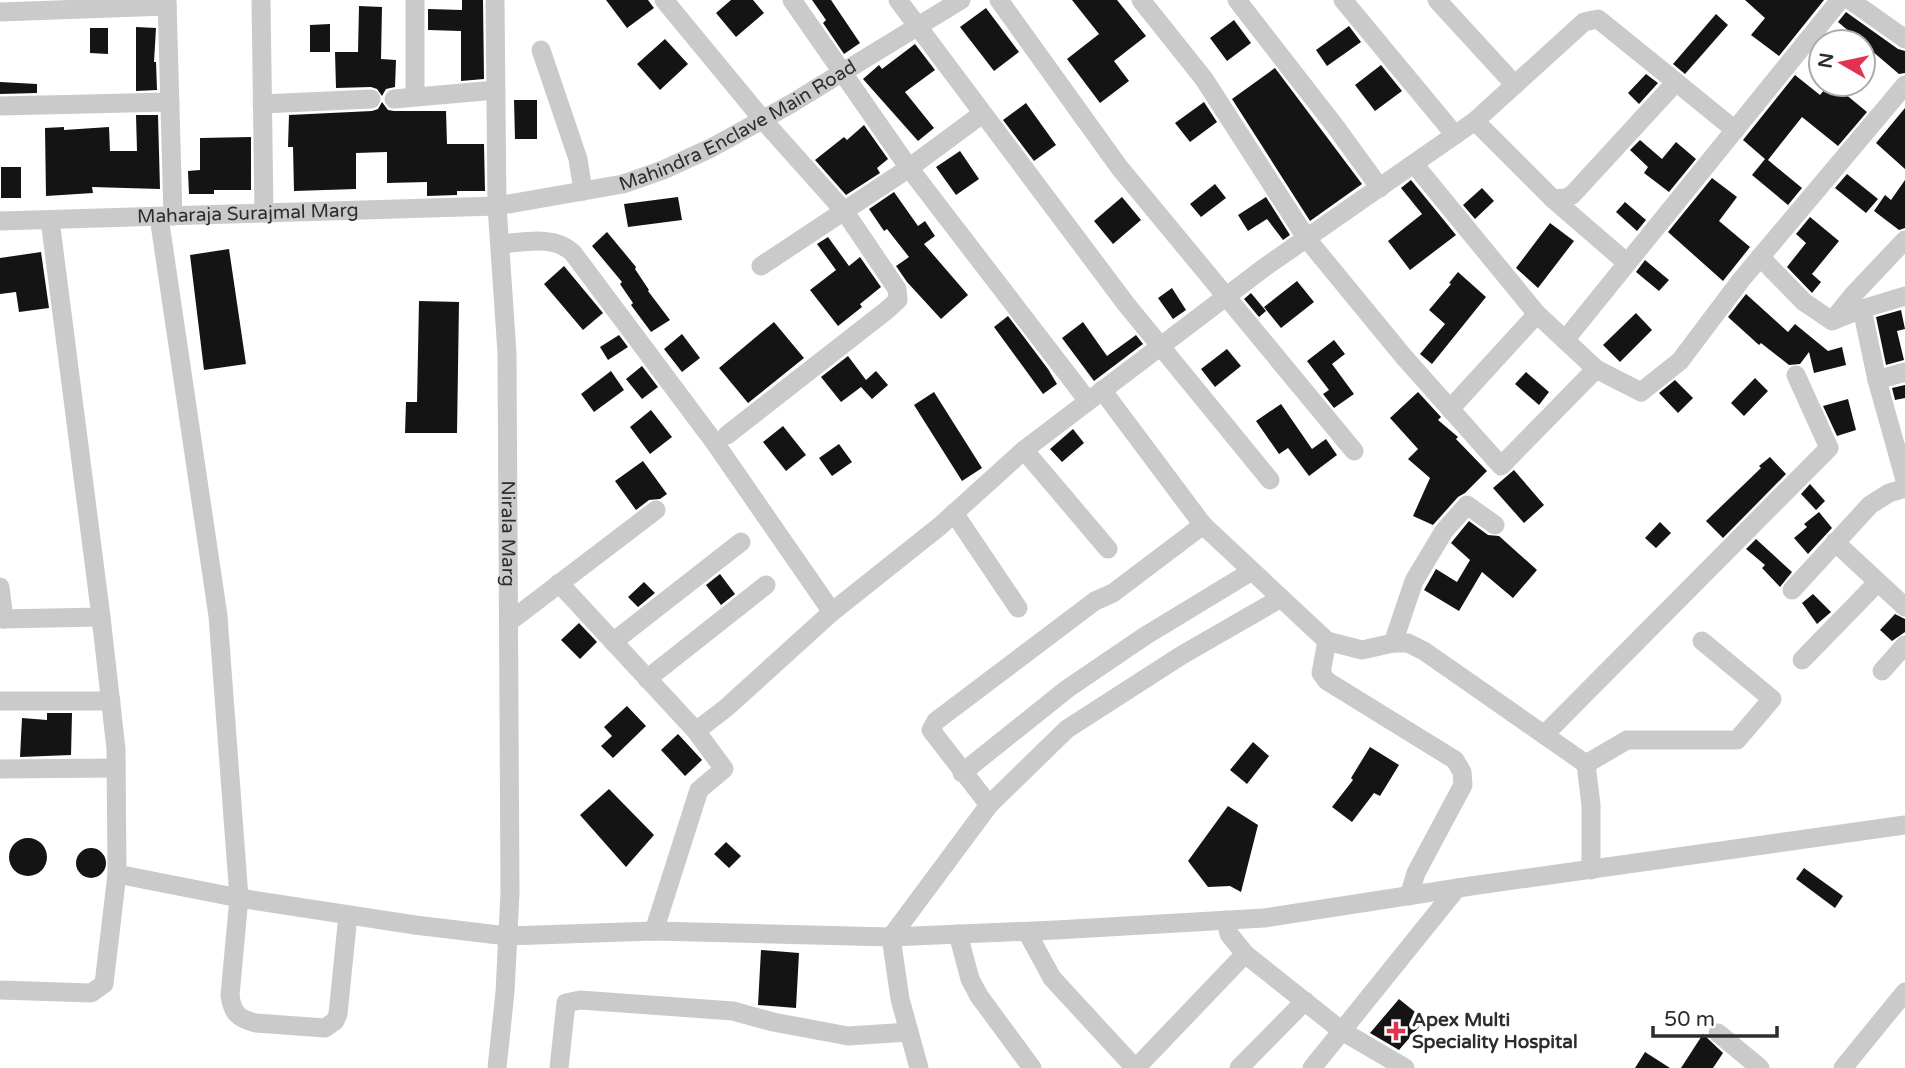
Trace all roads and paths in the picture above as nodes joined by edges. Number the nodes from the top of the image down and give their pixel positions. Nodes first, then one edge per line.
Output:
1 (261, 0) edge
2 (415, 0) edge
3 (495, 0) edge
4 (664, 0) edge
5 (792, 0) edge
6 (898, 0) edge
7 (961, 0) edge
8 (999, 0) edge
9 (1141, 0) edge
10 (1237, 0) edge
11 (1343, 0) edge
12 (1437, 0) edge
13 (1840, 0) edge
14 (1850, 0) edge
15 (167, 3) edge
16 (0, 12) edge
17 (918, 26) junction
18 (1905, 39) edge
19 (541, 50) dead end
20 (842, 72) junction
21 (1676, 82) junction
22 (1515, 85) junction
23 (1905, 85) edge
24 (496, 90) junction
25 (415, 96) junction
26 (371, 99) dead end
27 (394, 99) dead end
28 (170, 102) junction
29 (262, 104) junction
30 (0, 106) edge
31 (982, 114) junction
32 (763, 120) junction
33 (1475, 121) junction
34 (1735, 130) junction
35 (1455, 135) junction
36 (1414, 164) junction
37 (909, 168) junction
38 (1380, 188) junction
39 (583, 191) junction
40 (1553, 199) junction
41 (497, 206) junction
42 (845, 212) junction
43 (264, 213) junction
44 (166, 216) junction
45 (50, 220) junction
46 (0, 221) edge
47 (1307, 239) junction
48 (1905, 240) edge
49 (501, 244) junction
50 (1760, 257) junction
51 (1627, 263) junction
52 (761, 266) dead end
53 (1905, 296) edge
54 (1225, 297) junction
55 (1861, 309) junction
56 (1537, 314) junction
57 (1832, 321) junction
58 (1565, 340) junction
59 (1159, 347) junction
60 (1596, 369) junction
61 (1905, 372) edge
62 (1796, 375) dead end
63 (1877, 380) junction
64 (1095, 395) junction
65 (1450, 409) junction
66 (727, 435) dead end
67 (1024, 450) junction
68 (1354, 451) dead end
69 (1270, 480) dead end
70 (1905, 480) edge
71 (1905, 488) edge
72 (656, 510) dead end
73 (954, 513) junction
74 (1203, 525) junction
75 (1495, 525) dead end
76 (741, 542) dead end
77 (1835, 542) junction
78 (1108, 548) dead end
79 (1252, 571) junction
80 (1878, 582) junction
81 (559, 583) junction
82 (766, 585) dead end
83 (0, 587) edge
84 (1792, 590) dead end
85 (1281, 598) junction
86 (1905, 607) edge
87 (1018, 608) dead end
88 (832, 612) junction
89 (101, 617) junction
90 (2, 620) edge
91 (509, 622) junction
92 (1327, 641) junction
93 (1702, 641) dead end
94 (613, 642) junction
95 (1393, 643) junction
96 (1905, 645) edge
97 (1802, 660) dead end
98 (1882, 671) dead end
99 (647, 679) junction
100 (0, 701) edge
101 (111, 701) junction
102 (696, 731) junction
103 (1544, 735) junction
104 (1586, 764) junction
105 (116, 768) junction
106 (0, 769) edge
107 (962, 773) junction
108 (989, 805) junction
109 (1905, 825) edge
110 (1591, 870) junction
111 (117, 874) junction
112 (1457, 888) junction
113 (1409, 895) junction
114 (239, 898) junction
115 (348, 915) junction
116 (1226, 920) junction
117 (654, 931) junction
118 (1027, 932) junction
119 (958, 934) junction
120 (507, 936) junction
121 (891, 937) junction
122 (1245, 954) junction
123 (0, 990) edge
124 (1905, 992) edge
125 (1305, 1001) junction
126 (1342, 1031) junction
127 (909, 1032) junction
128 (1718, 1033) dead end
129 (497, 1068) edge
130 (559, 1068) edge
131 (919, 1068) edge
132 (1032, 1068) edge
133 (1136, 1068) edge
134 (1239, 1068) edge
135 (1312, 1068) edge
136 (1405, 1068) edge
137 (1760, 1068) edge
138 (1843, 1068) edge

1 - 29 street
2 - 25 street
3 - 24 street, Nirala Marg
4 - 32 street
5 - 20 street
6 - 17 street
7 - 17 street, Mahindra Enclave Main Road
8 - 54 street
9 - 47 street
10 - 38 street
11 - 35 street
12 - 22 street
13 - 34 street
14 - 18 street
15 - 16 street
15 - 28 street
17 - 20 street, Mahindra Enclave Main Road
17 - 31 street
19 - 39 street
20 - 32 street, Mahindra Enclave Main Road
20 - 37 street
21 - 22 street
21 - 34 street
21 - 40 street
22 - 33 street
23 - 50 street
24 - 25 street
24 - 41 street, Nirala Marg
25 - 27 street
26 - 29 street
28 - 30 street
28 - 44 street
29 - 43 street
31 - 37 street
31 - 59 street
32 - 39 street, Mahindra Enclave Main Road
32 - 42 street
33 - 35 street
33 - 40 street
34 - 51 street
35 - 36 street
36 - 38 street
36 - 56 street
37 - 42 street
37 - 64 street
38 - 47 street
39 - 41 street, Mahindra Enclave Main Road
40 - 51 street
41 - 43 street, Maharaja Surajmal Marg
41 - 49 street, Nirala Marg
42 - 52 street
42 - 66 street
43 - 44 street, Maharaja Surajmal Marg
44 - 45 street, Maharaja Surajmal Marg
44 - 114 street
45 - 46 street, Maharaja Surajmal Marg
45 - 89 street
47 - 54 street
47 - 65 street
48 - 57 street
49 - 88 street
49 - 91 street, Nirala Marg
50 - 57 street
50 - 60 street
51 - 58 street
53 - 55 street
54 - 59 street
54 - 68 street
55 - 57 street
55 - 63 street
56 - 58 street
56 - 65 street
58 - 60 street
59 - 64 street
59 - 69 street
60 - 65 street
61 - 63 street
62 - 103 street
63 - 70 street
64 - 67 street
64 - 74 street
67 - 73 street
67 - 78 street
71 - 77 street
72 - 81 street
73 - 87 street
73 - 88 street
74 - 79 street
74 - 107 street
75 - 95 street
76 - 94 street
77 - 80 street
77 - 84 street
79 - 85 street
79 - 107 street
80 - 86 street
80 - 97 street
81 - 91 street
81 - 94 street
82 - 99 street
83 - 90 street
85 - 92 street
85 - 108 street
88 - 102 street
89 - 90 street
89 - 101 street
91 - 120 street, Nirala Marg
92 - 95 street
92 - 113 street
93 - 104 street
94 - 99 street
95 - 103 street
96 - 98 street
99 - 102 street
100 - 101 street
101 - 105 street
102 - 117 street
103 - 104 street
104 - 110 street
105 - 106 street
105 - 111 street
107 - 108 street
108 - 121 street
109 - 110 street
110 - 112 street
111 - 114 street
111 - 123 street
112 - 113 street
112 - 126 street
113 - 116 street
114 - 115 street
114 - 115 street
115 - 120 street
116 - 118 street
116 - 122 street
117 - 120 street
117 - 121 street
118 - 119 street
118 - 133 street
119 - 121 street
119 - 132 street
120 - 129 street, Nirala Marg
121 - 127 street
122 - 125 street
122 - 133 street
124 - 138 street
125 - 126 street
125 - 134 street
126 - 135 street
126 - 136 street
127 - 130 street
127 - 131 street
128 - 137 street

